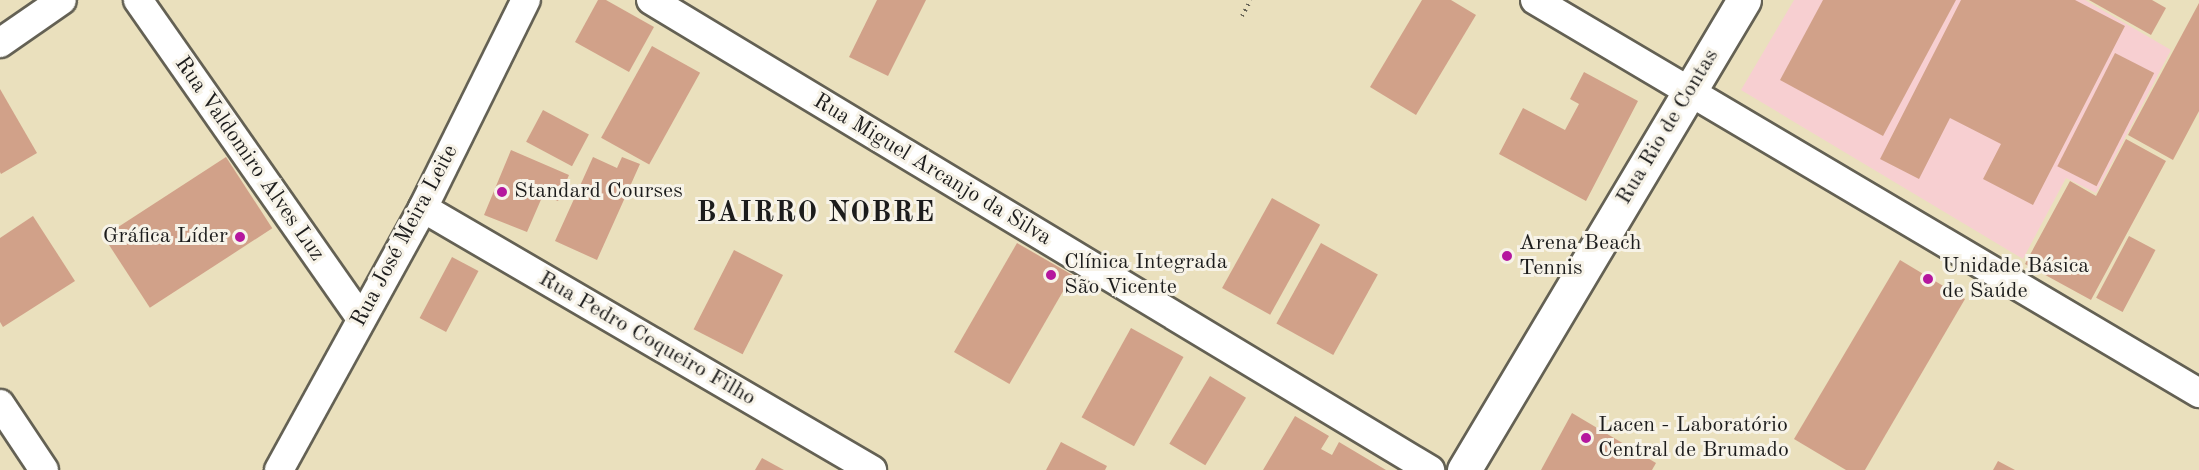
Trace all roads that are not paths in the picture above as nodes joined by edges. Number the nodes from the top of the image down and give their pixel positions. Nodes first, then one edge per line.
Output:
1 (62, 0) edge
2 (138, 0) edge
3 (526, 0) edge
4 (651, 0) edge
5 (1534, 0) edge
6 (1744, 0) edge
7 (0, 43) edge
8 (1688, 92) junction
9 (423, 208) junction
10 (361, 319) junction
11 (2199, 393) edge
12 (0, 404) edge
13 (44, 470) edge
14 (279, 470) edge
15 (872, 470) edge
16 (1430, 470) edge
17 (1464, 470) edge

1 - 7 street
2 - 10 street, Rua Valdomiro Alves Luz
3 - 9 street, Rua José Meira Leite
4 - 16 street, Rua Miguel Arcanjo da Silva
5 - 8 street
6 - 8 street, Rua Rio de Contas
8 - 11 street
8 - 17 street, Rua Rio de Contas
9 - 10 street, Rua José Meira Leite
9 - 15 street, Rua Pedro Coqueiro Filho
10 - 14 street, Rua José Meira Leite
12 - 13 street

